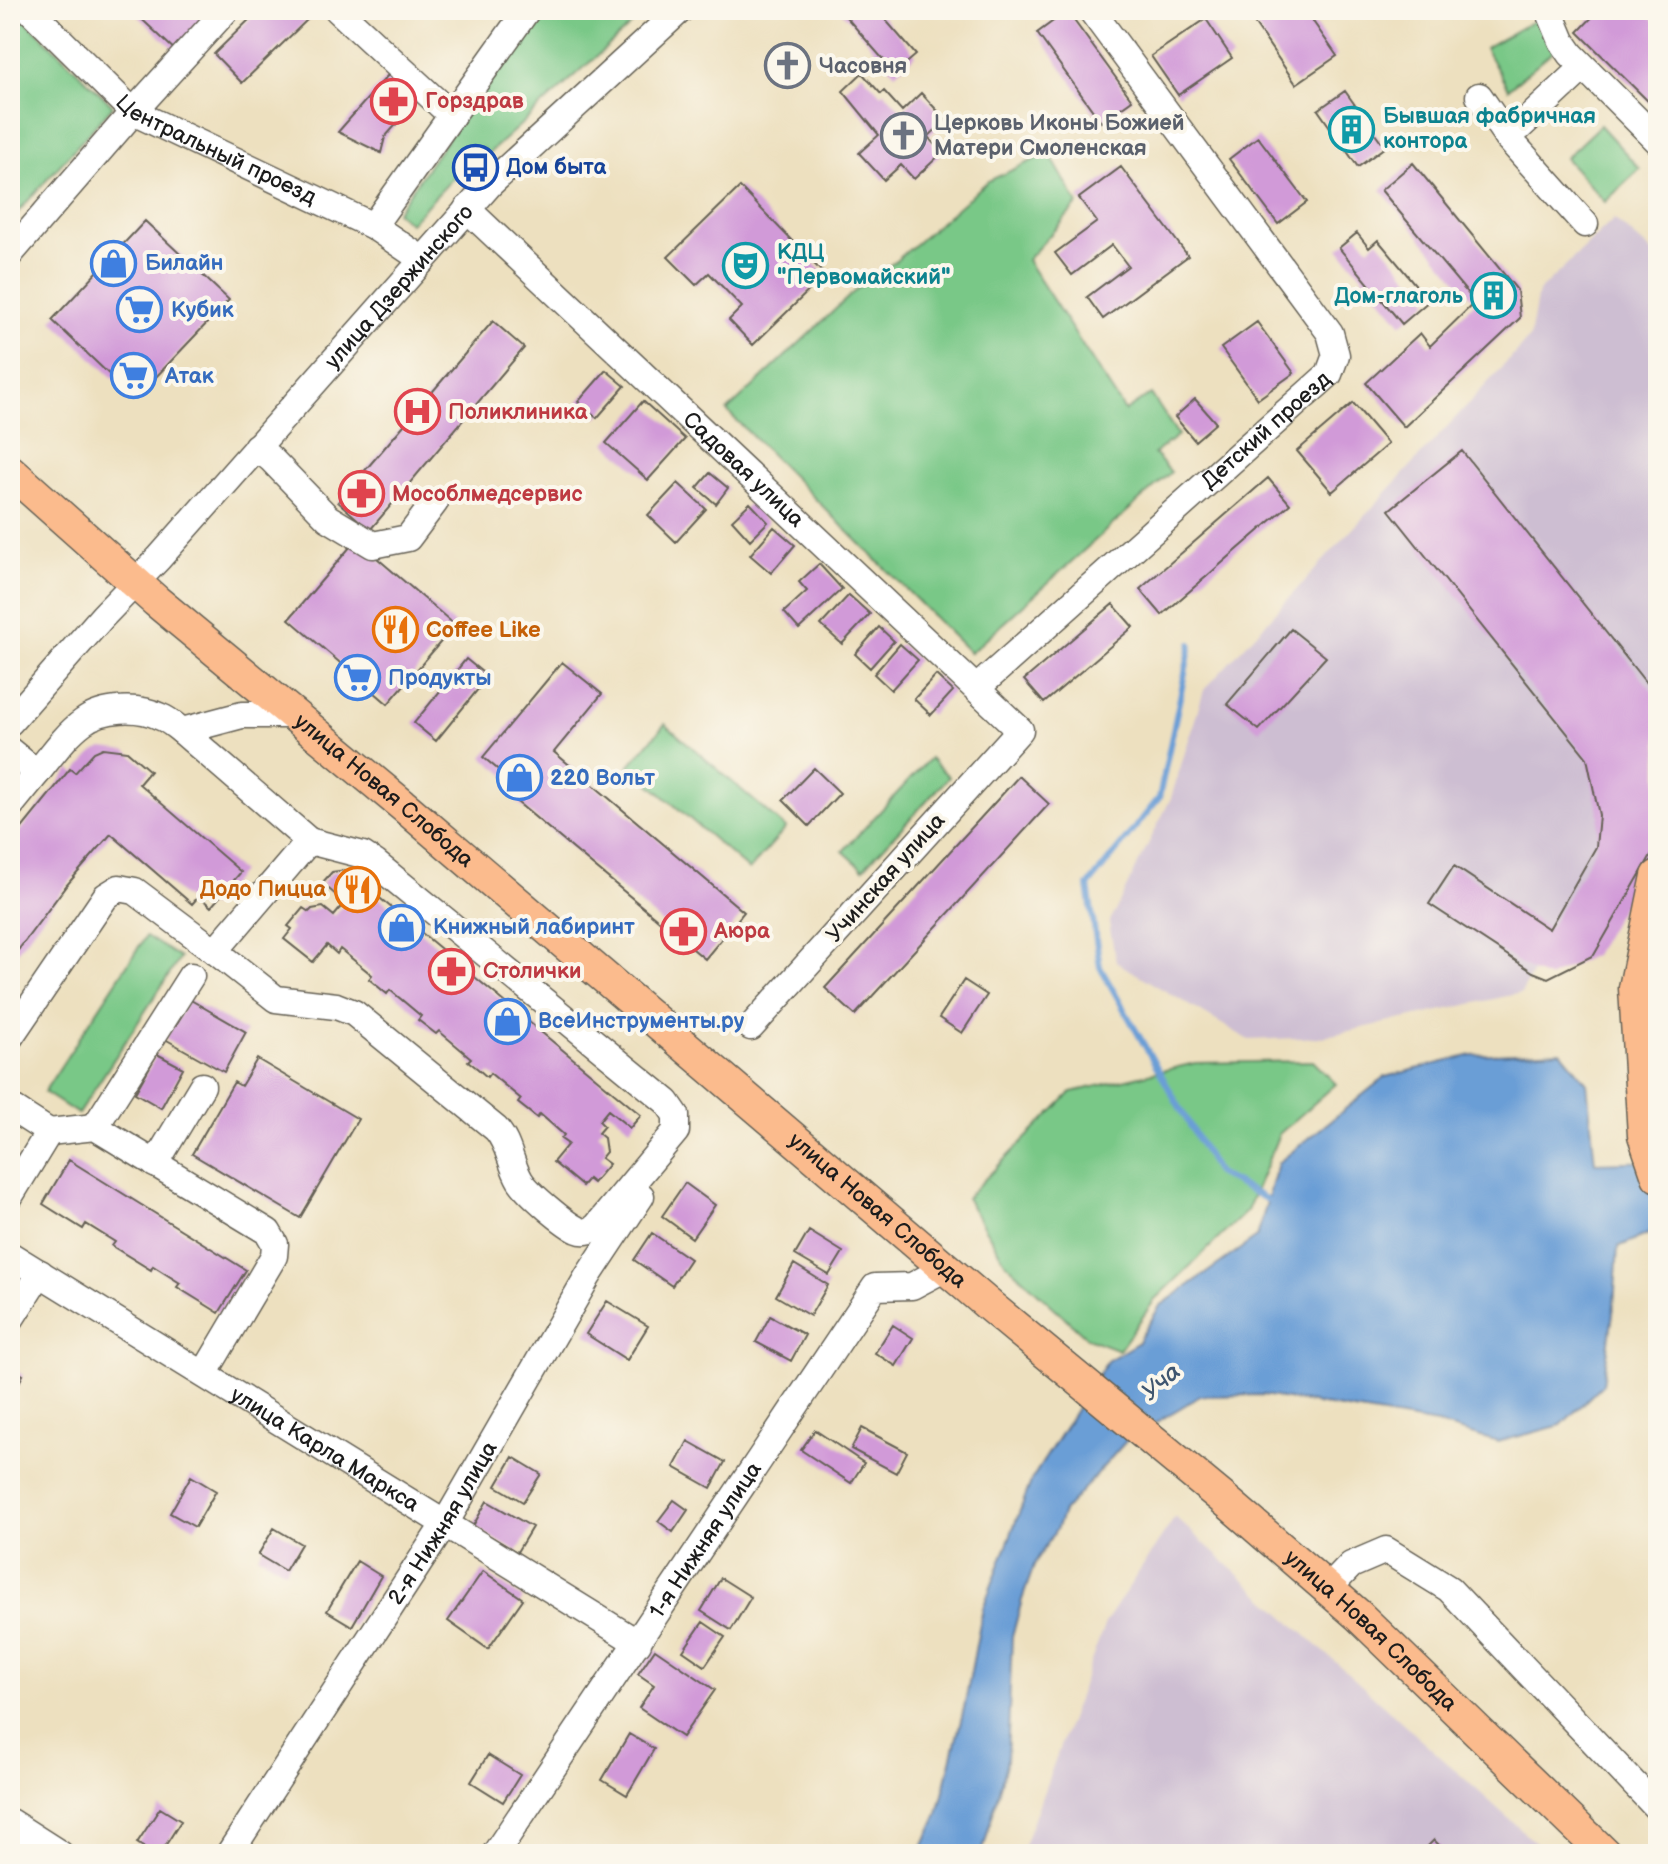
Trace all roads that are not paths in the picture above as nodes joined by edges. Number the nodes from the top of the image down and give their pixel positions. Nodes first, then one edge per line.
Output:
1 (30, 10) edge
2 (338, 10) edge
3 (527, 10) edge
4 (680, 10) edge
5 (1091, 10) edge
6 (1549, 10) edge
7 (216, 13) edge
8 (1583, 68) junction
9 (1479, 96) dead end
10 (133, 112) junction
11 (451, 115) junction
12 (1508, 138) junction
13 (1658, 141) edge
14 (467, 209) junction
15 (1585, 224) dead end
16 (373, 226) junction
17 (10, 254) edge
18 (423, 260) junction
19 (256, 447) junction
20 (10, 471) edge
21 (435, 502) dead end
22 (135, 583) junction
23 (978, 687) junction
24 (295, 715) junction
25 (10, 722) edge
26 (1020, 730) joint
27 (182, 731) junction
28 (10, 751) edge
29 (37, 773) junction
30 (10, 806) edge
31 (309, 841) junction
32 (1658, 876) edge
33 (215, 951) junction
34 (191, 976) dead end
35 (751, 1027) dead end
36 (10, 1037) edge
37 (202, 1086) dead end
38 (10, 1107) edge
39 (95, 1127) junction
40 (49, 1132) junction
41 (155, 1164) junction
42 (1658, 1176) edge
43 (647, 1187) dead end
44 (10, 1196) edge
45 (10, 1255) edge
46 (946, 1268) junction
47 (40, 1273) junction
48 (10, 1320) edge
49 (204, 1374) junction
50 (446, 1522) junction
51 (1328, 1589) junction
52 (638, 1643) junction
53 (1658, 1809) edge
54 (10, 1822) edge
55 (60, 1854) edge
56 (229, 1854) edge
57 (495, 1854) edge
58 (1605, 1854) edge

1 - 10 street, Центральный проезд
2 - 11 street
3 - 11 street
4 - 14 street, улица Дзержинского
5 - 23 street, Детский проезд
6 - 8 street
7 - 10 street
8 - 12 street
8 - 13 street
9 - 12 street
10 - 16 street, Центральный проезд
10 - 17 street
11 - 16 street
12 - 15 street
14 - 18 street, улица Дзержинского
14 - 23 street, Садовая улица
16 - 18 street, Центральный проезд
18 - 19 street, улица Дзержинского
19 - 21 street
19 - 22 street, улица Дзержинского
20 - 22 main road
22 - 24 main road, улица Новая Слобода
22 - 25 street, улица Дзержинского
23 - 26 street, Садовая улица
24 - 27 street
24 - 46 main road, улица Новая Слобода
26 - 35 street, Учинская улица
27 - 29 street
27 - 31 street
28 - 29 street
29 - 30 street
31 - 33 street
31 - 33 street
32 - 42 main road
33 - 36 street
34 - 39 street
37 - 41 street
38 - 40 street
39 - 40 street
39 - 41 street
40 - 44 street
41 - 49 street
43 - 50 street, 2-я Нижняя улица
45 - 47 street, улица Карла Маркса
46 - 51 main road, улица Новая Слобода
46 - 52 street, 1-я Нижняя улица
47 - 48 street
47 - 49 street, улица Карла Маркса
49 - 50 street, улица Карла Маркса
50 - 52 street, улица Карла Маркса
50 - 56 street, 2-я Нижняя улица
51 - 53 street
51 - 58 main road, улица Новая Слобода
52 - 57 street, 1-я Нижняя улица
54 - 55 street

